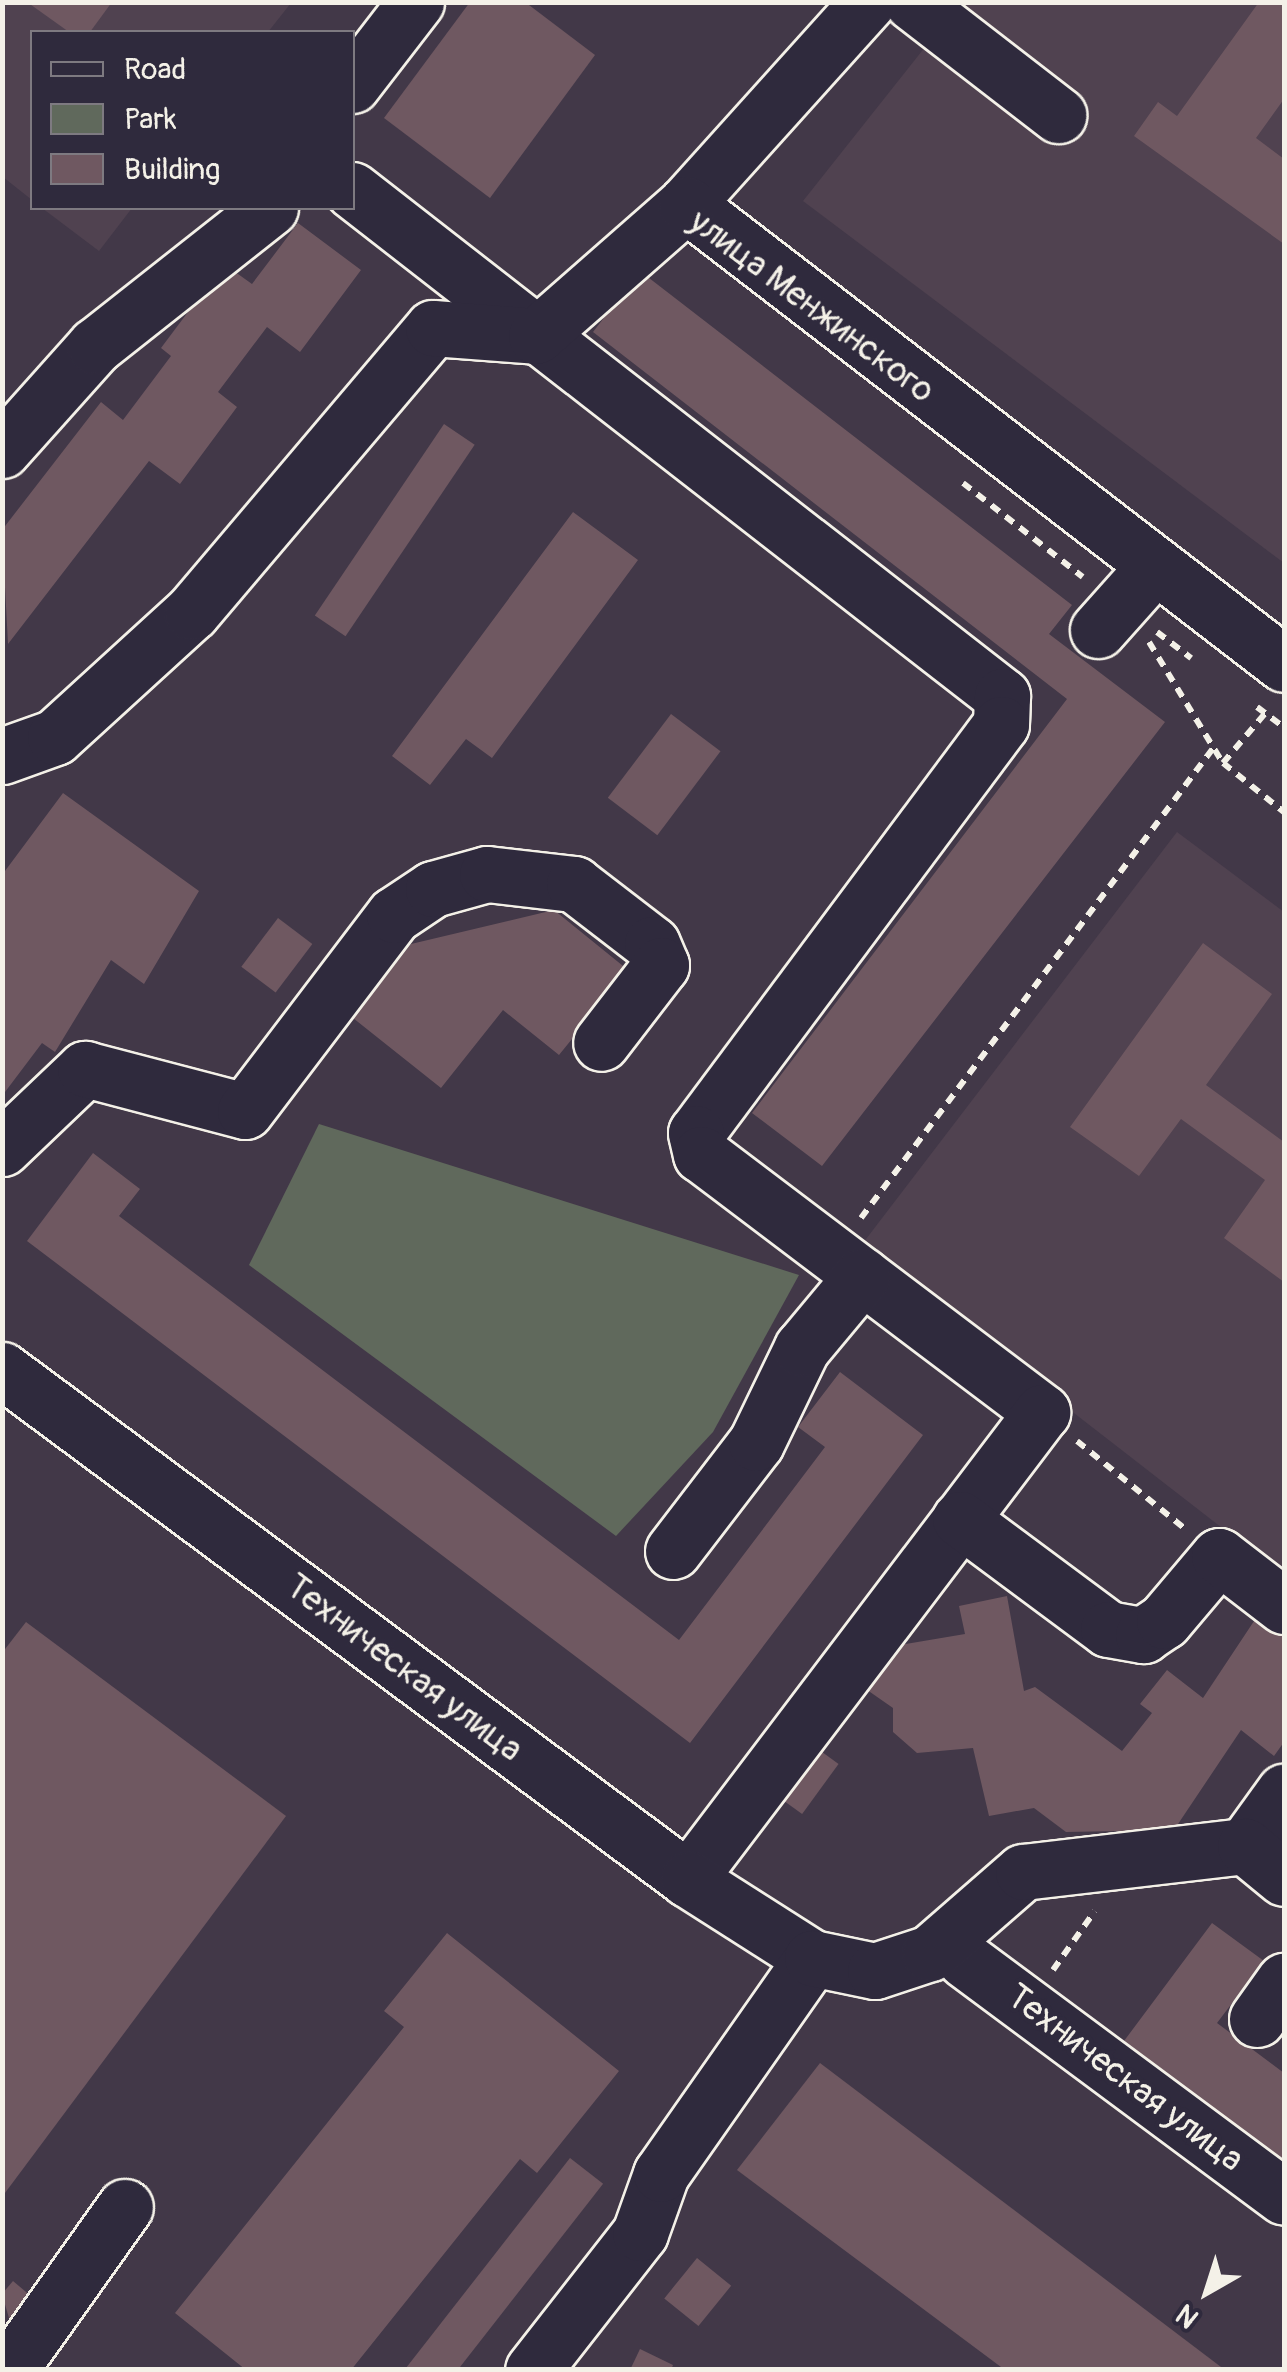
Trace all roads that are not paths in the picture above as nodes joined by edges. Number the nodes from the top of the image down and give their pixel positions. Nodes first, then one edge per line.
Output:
1 (416, 2) edge
2 (868, 2) edge
3 (912, 2) edge
4 (355, 81) edge
5 (1058, 115) dead end
6 (355, 192) edge
7 (686, 204) junction
8 (267, 210) edge
9 (536, 336) junction
10 (2, 450) edge
11 (1155, 566) junction
12 (1120, 626) road end
13 (1275, 689) edge
14 (2, 756) edge
15 (601, 1044) dead end
16 (2, 1148) edge
17 (848, 1265) junction
18 (2, 1370) edge
19 (960, 1519) junction
20 (674, 1551) dead end
21 (1284, 1606) edge
22 (1284, 1792) edge
23 (1265, 1862) edge
24 (688, 1879) junction
25 (812, 1958) junction
26 (965, 1960) dead end
27 (1284, 2198) edge
28 (125, 2207) dead end
29 (9, 2370) edge
30 (533, 2370) edge

1 - 4 street
2 - 7 street
3 - 5 street
6 - 9 street
7 - 9 street, улица Менжинского
7 - 11 street, улица Менжинского
8 - 10 street
9 - 14 street
9 - 17 street
11 - 12 street
11 - 13 street, улица Менжинского
15 - 16 street
17 - 19 street
17 - 20 street
18 - 24 street, Техническая улица
19 - 21 street
19 - 24 street
22 - 23 street
23 - 25 street
24 - 25 street, Техническая улица
25 - 30 street
26 - 27 street, Техническая улица
28 - 29 street

